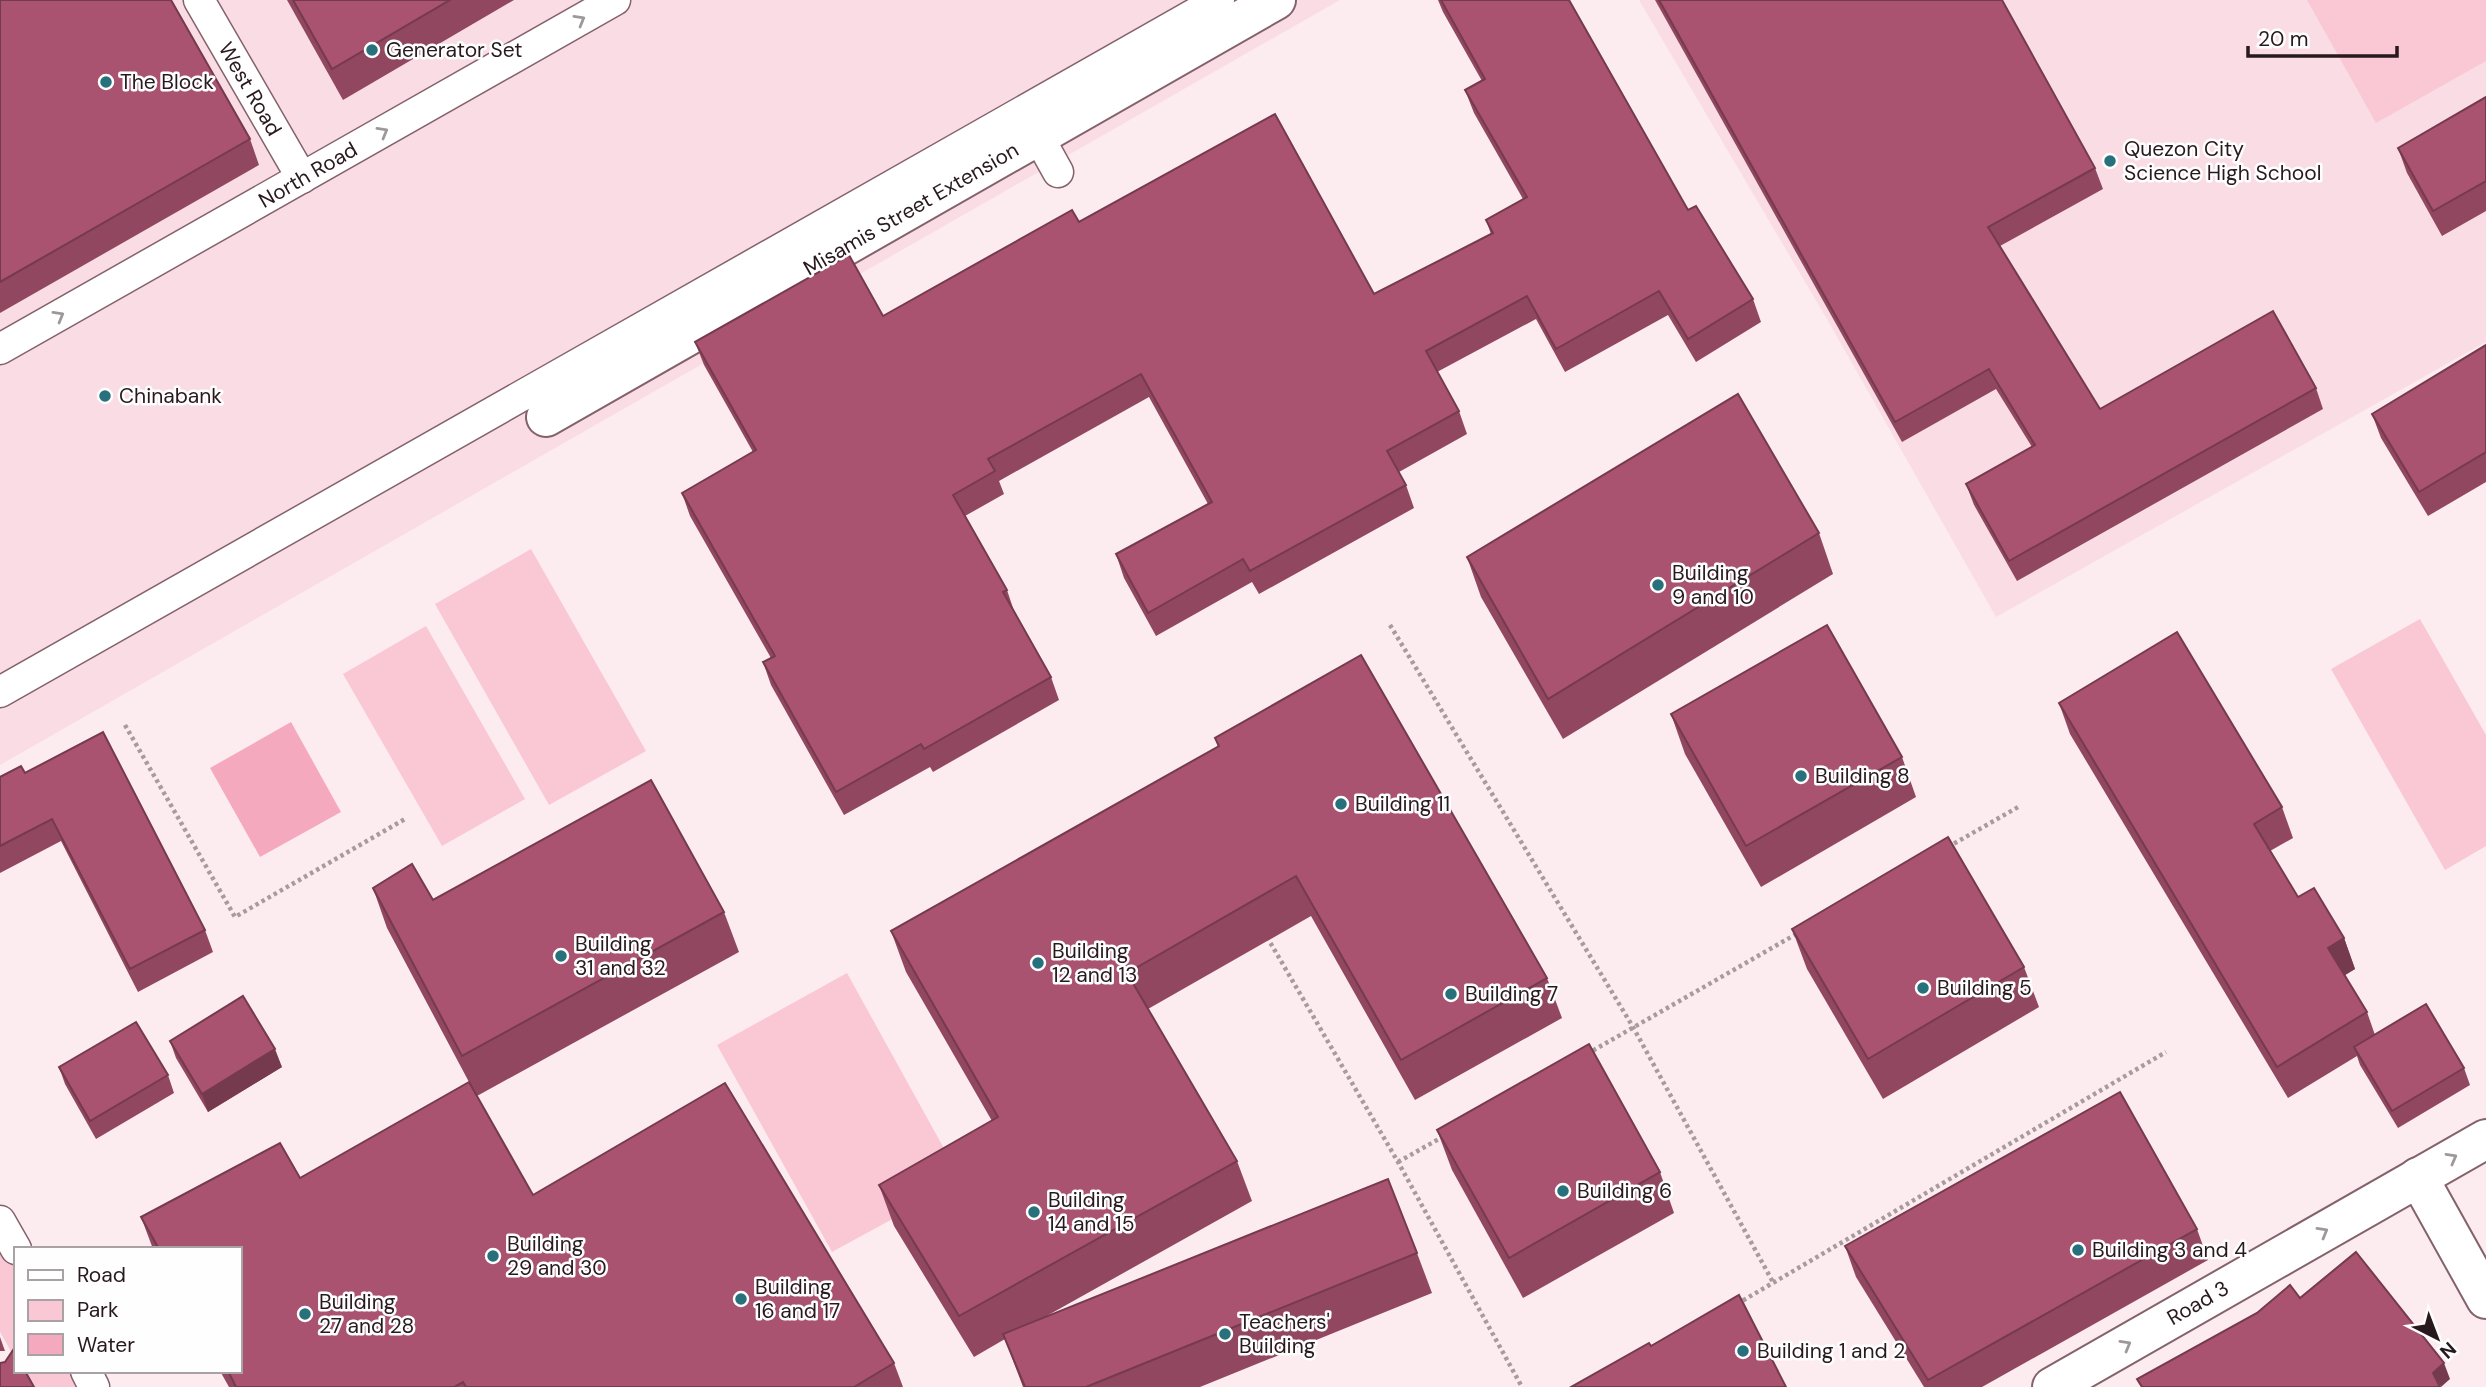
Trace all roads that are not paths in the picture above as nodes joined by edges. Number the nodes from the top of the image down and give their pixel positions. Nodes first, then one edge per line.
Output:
1 (199, 0) edge
2 (615, 0) edge
3 (1219, 0) edge
4 (1276, 0) edge
5 (1038, 136) junction
6 (1059, 172) dead end
7 (302, 178) junction
8 (0, 349) edge
9 (547, 417) dead end
10 (0, 692) edge
11 (2486, 1139) edge
12 (2418, 1177) junction
13 (0, 1221) edge
14 (15, 1247) edge
15 (2486, 1300) edge
16 (2063, 1384) edge

1 - 7 lane, West Road
7 -> 2 lane, North Road
3 - 10 lane
4 - 5 street, Misamis Street Extension
5 - 6 lane
5 - 9 street, Misamis Street Extension
8 -> 7 lane, North Road
12 -> 11 street, Road 3
12 - 15 street
16 -> 12 street, Road 3
13 - 14 lane

